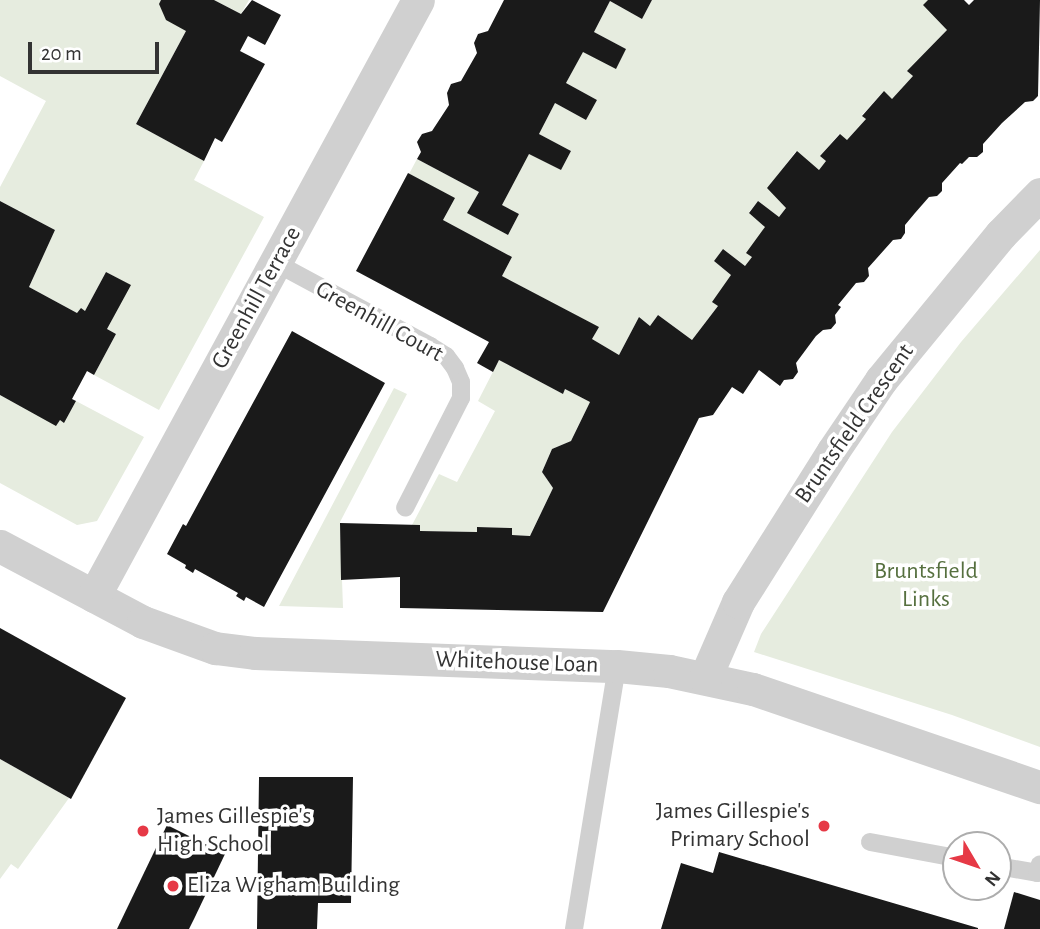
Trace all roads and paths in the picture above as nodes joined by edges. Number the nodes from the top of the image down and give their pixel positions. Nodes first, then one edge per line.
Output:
1 (418, 0) edge
2 (1040, 194) edge
3 (276, 263) junction
4 (405, 508) dead end
5 (0, 546) edge
6 (94, 596) junction
7 (617, 666) junction
8 (705, 678) junction
9 (1040, 787) edge
10 (870, 842) dead end
11 (942, 855) edge
12 (1040, 864) edge
13 (1012, 869) edge
14 (575, 929) edge

1 - 3 street, Greenhill Terrace
2 - 8 street, Bruntsfield Crescent
3 - 4 lane, Greenhill Court
3 - 6 street, Greenhill Terrace
5 - 6 street, Whitehouse Loan
6 - 7 street, Whitehouse Loan
7 - 8 street, Whitehouse Loan
7 - 14 lane
8 - 9 street, Whitehouse Loan
10 - 11 lane
12 - 13 lane

